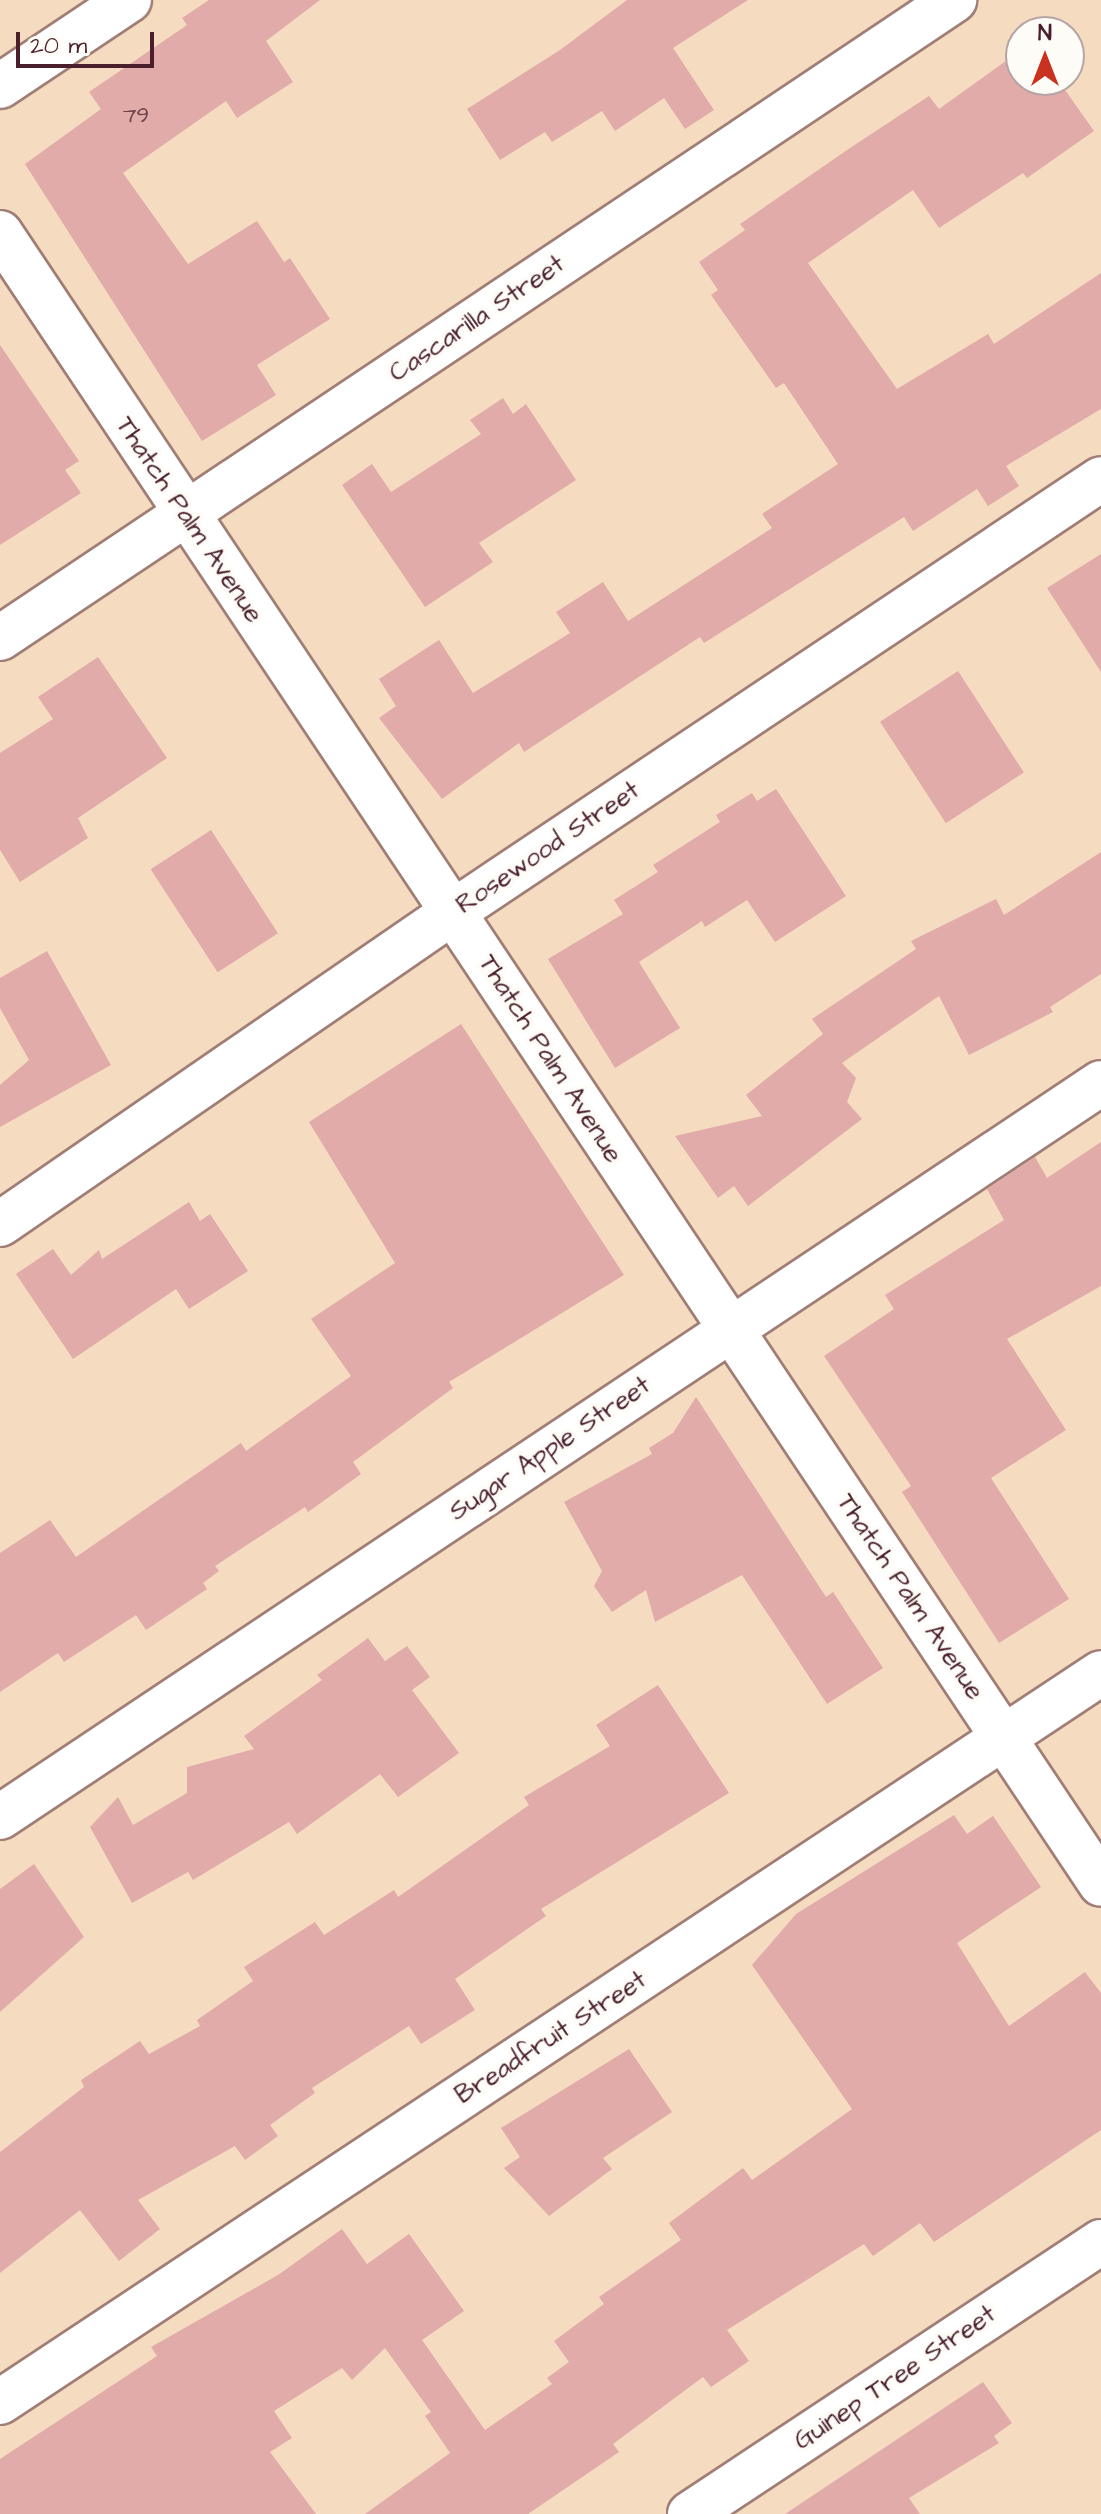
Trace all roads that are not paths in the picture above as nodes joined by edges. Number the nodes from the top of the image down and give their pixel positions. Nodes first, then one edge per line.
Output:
1 (129, 0) edge
2 (954, 0) edge
3 (0, 86) edge
4 (0, 233) edge
5 (1101, 479) edge
6 (184, 515) junction
7 (0, 638) edge
8 (453, 912) junction
9 (1101, 1083) edge
10 (0, 1224) edge
11 (727, 1330) junction
12 (1101, 1673) edge
13 (1004, 1739) junction
14 (0, 1817) edge
15 (1101, 1884) edge
16 (1101, 2242) edge
17 (0, 2402) edge
18 (690, 2514) edge

1 - 3 street
2 - 6 street, Cascarilla Street
4 - 6 street, Thatch Palm Avenue
5 - 8 street, Rosewood Street
6 - 7 street, Cascarilla Street
6 - 8 street, Thatch Palm Avenue
8 - 10 street, Rosewood Street
8 - 11 street, Thatch Palm Avenue
9 - 11 street, Sugar Apple Street
11 - 13 street, Thatch Palm Avenue
11 - 14 street, Sugar Apple Street
12 - 13 street, Breadfruit Street
13 - 15 street, Thatch Palm Avenue
13 - 17 street, Breadfruit Street
16 - 18 street, Guinep Tree Street

